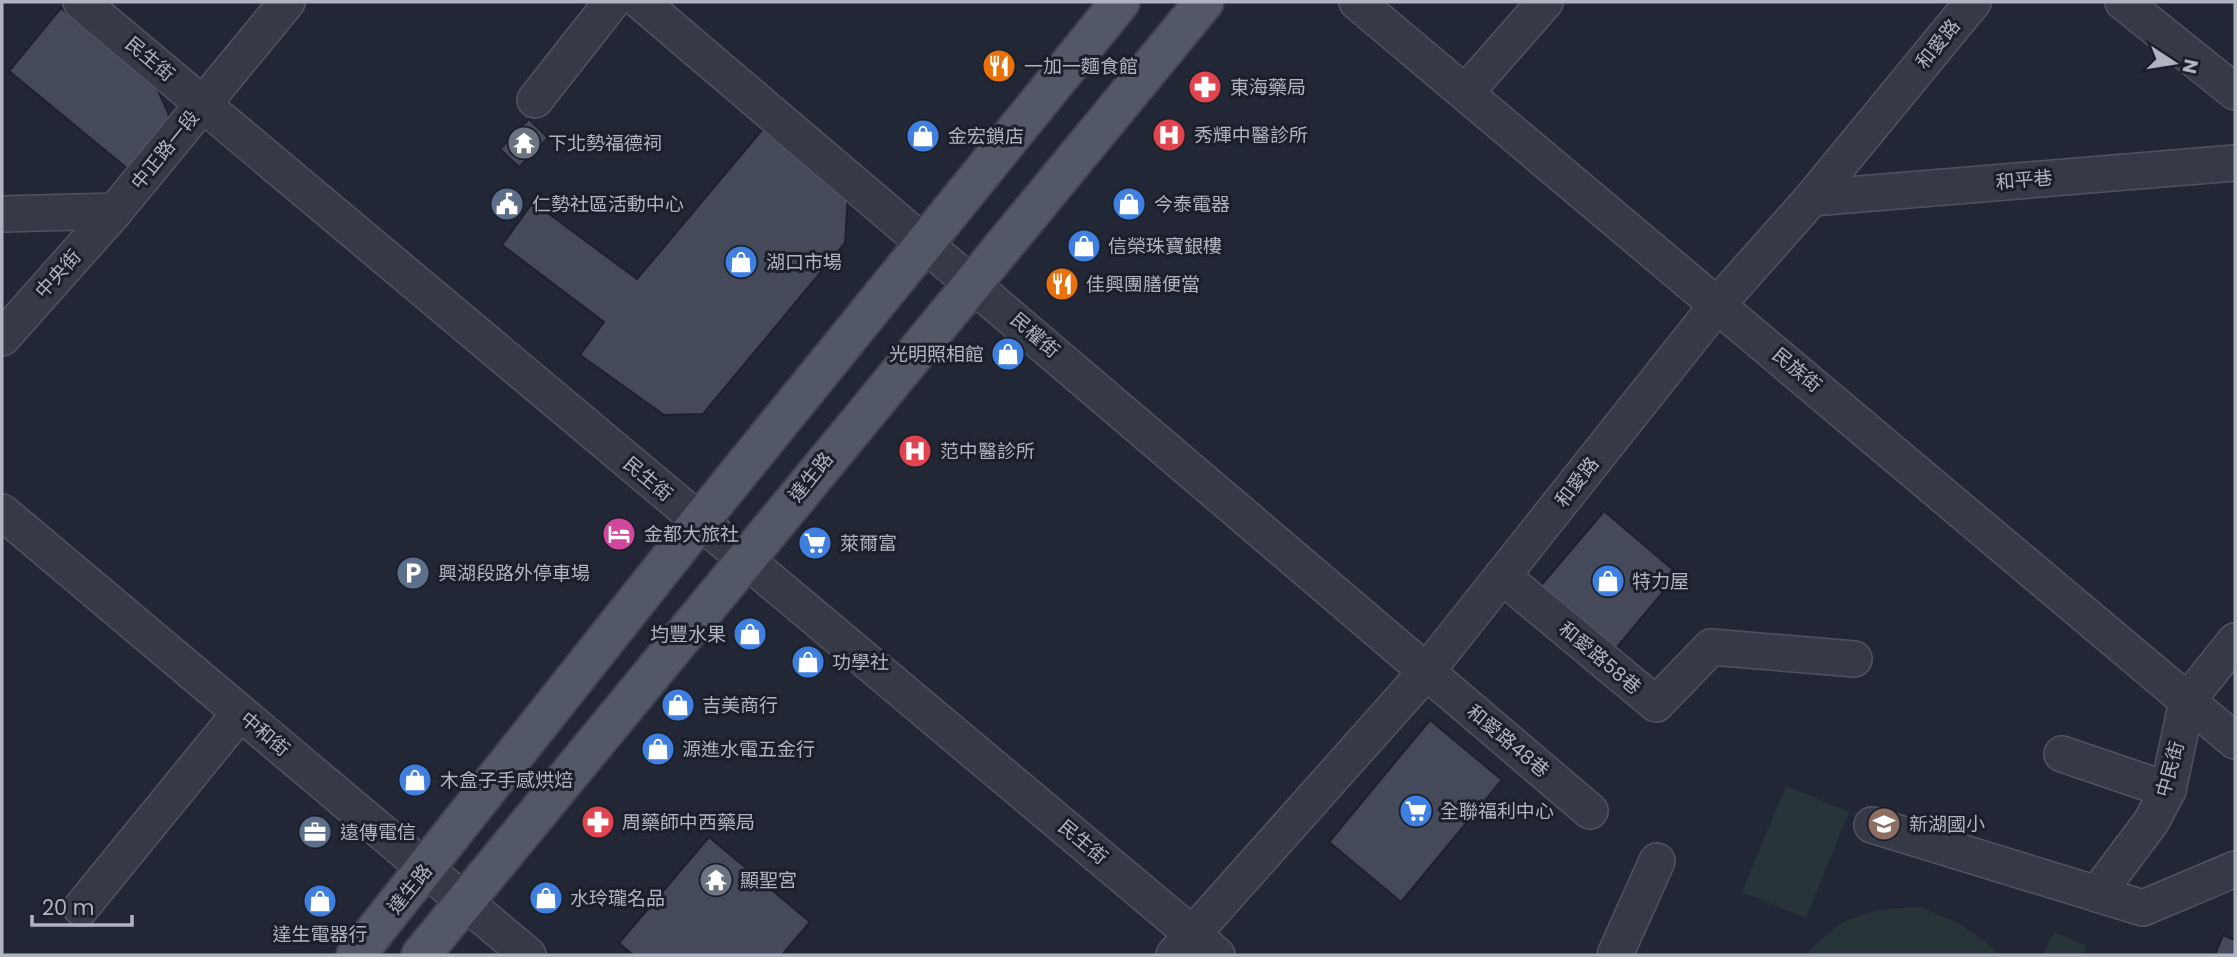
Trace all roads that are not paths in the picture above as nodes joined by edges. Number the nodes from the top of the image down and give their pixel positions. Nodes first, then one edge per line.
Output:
1 (80, 2) edge
2 (287, 2) edge
3 (612, 2) edge
4 (641, 2) edge
5 (1120, 2) edge
6 (1204, 2) edge
7 (1357, 2) edge
8 (1545, 2) edge
9 (1973, 2) edge
10 (2123, 2) edge
11 (1466, 92) junction
12 (2235, 92) edge
13 (535, 100) dead end
14 (203, 103) junction
15 (2235, 163) edge
16 (1812, 198) junction
17 (115, 211) junction
18 (2, 214) edge
19 (926, 243) junction
20 (972, 282) junction
21 (1718, 304) junction
22 (2, 338) edge
23 (2, 512) edge
24 (699, 522) junction
25 (744, 558) junction
26 (1502, 576) junction
27 (2235, 641) edge
28 (1854, 659) dead end
29 (1426, 672) junction
30 (2187, 701) junction
31 (240, 713) junction
32 (2235, 741) edge
33 (2062, 754) dead end
34 (2168, 790) junction
35 (1590, 811) dead end
36 (1872, 825) dead end
37 (1657, 861) dead end
38 (426, 869) junction
39 (2235, 869) edge
40 (2097, 894) junction
41 (465, 902) junction
42 (80, 908) dead end
43 (1194, 948) edge
44 (356, 955) edge
45 (421, 955) edge
46 (528, 955) edge
47 (1615, 955) edge

1 - 14 street, 民生街
2 - 14 street, 中正路一段
3 - 13 street
4 - 19 street, 民權街
5 - 19 main road, 達生路
6 - 20 main road, 達生路
7 - 11 street, 民族街
8 - 11 street
9 - 16 street, 和愛路
10 - 12 street
11 - 21 street, 民族街
14 - 17 street, 中正路一段
14 - 24 street, 民生街
15 - 16 street, 和平巷
16 - 21 street, 和愛路
17 - 18 street
17 - 22 street, 中央街
19 - 20 street, 民權街
19 - 24 main road, 達生路
20 - 25 main road, 達生路
20 - 29 street, 民權街
21 - 26 street, 和愛路
21 - 30 street, 民族街
23 - 31 street, 中和街
24 - 25 street, 民生街
24 - 38 main road, 達生路
25 - 41 main road, 達生路
25 - 43 street, 民生街
26 - 28 street, 和愛路58巷
26 - 29 street, 和愛路
27 - 30 street, 中民街
29 - 35 street, 和愛路48巷
29 - 43 street, 和愛路
30 - 32 street, 民族街
30 - 34 street, 中民街
31 - 38 street, 中和街
31 - 42 street
33 - 34 street
34 - 40 street, 中民街
36 - 40 street
37 - 47 street
38 - 41 street, 中和街
38 - 44 main road, 達生路
39 - 40 street
41 - 45 main road, 達生路
41 - 46 street, 中和街

